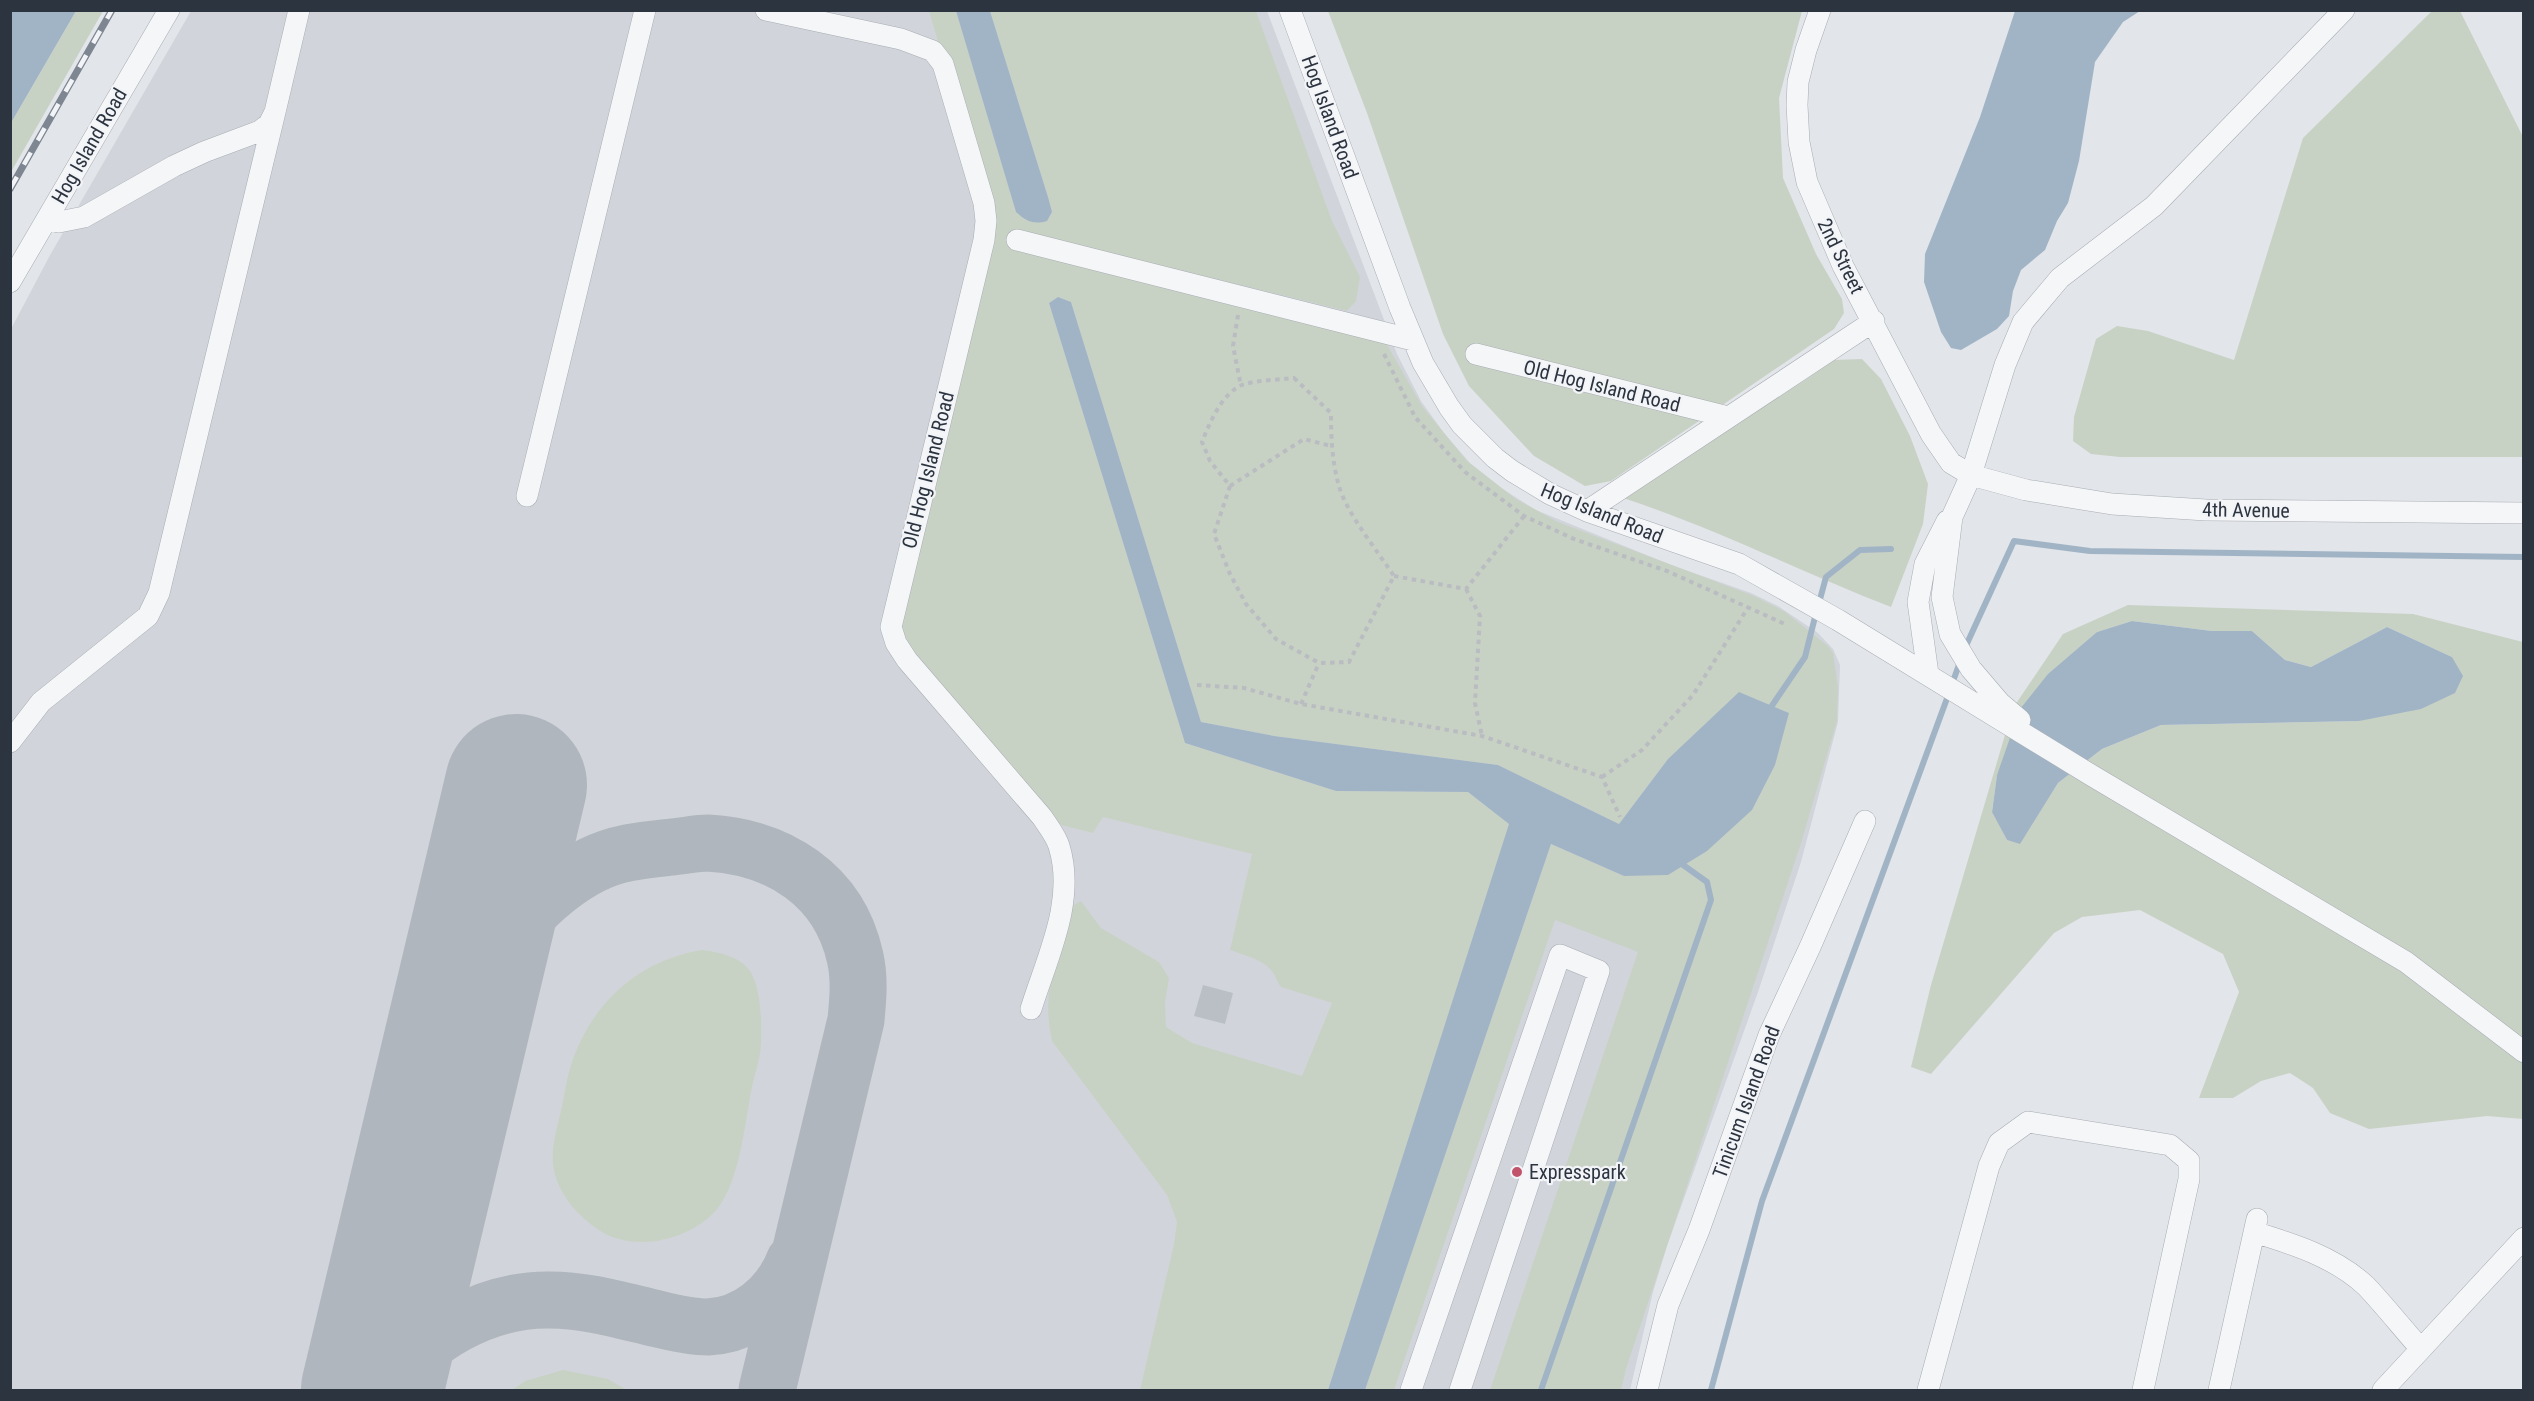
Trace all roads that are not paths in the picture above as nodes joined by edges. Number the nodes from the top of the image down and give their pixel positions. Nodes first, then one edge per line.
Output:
1 (169, 10) edge
2 (299, 10) edge
3 (645, 10) edge
4 (766, 10) edge
5 (1290, 10) edge
6 (1820, 10) edge
7 (2344, 10) edge
8 (275, 112) junction
9 (46, 219) junction
10 (1017, 240) dead end
11 (10, 282) edge
12 (1874, 321) junction
13 (1413, 340) junction
14 (1476, 354) dead end
15 (1728, 417) junction
16 (1971, 475) junction
17 (527, 496) dead end
18 (1587, 511) junction
19 (2523, 513) edge
20 (1952, 517) junction
21 (1933, 677) junction
22 (10, 742) edge
23 (2070, 763) junction
24 (1865, 821) dead end
25 (1031, 1009) dead end
26 (2523, 1052) edge
27 (2523, 1238) edge
28 (2421, 1350) junction
29 (1411, 1390) edge
30 (1460, 1390) edge
31 (1647, 1390) edge
32 (1928, 1390) edge
33 (2144, 1390) edge
34 (2219, 1390) edge
35 (2383, 1390) edge

1 - 9 street, Hog Island Road
2 - 8 street
3 - 17 street
4 - 25 street, Old Hog Island Road
5 - 13 street, Hog Island Road
6 - 12 street, 2nd Street
7 - 16 street
8 - 9 street
8 - 22 street
9 - 11 street, Hog Island Road
10 - 13 street
12 - 15 street
12 - 16 street, 2nd Street
13 - 18 street, Hog Island Road
14 - 15 street, Old Hog Island Road
15 - 18 street
16 - 19 street, 4th Avenue
16 - 20 street
18 - 21 street, Hog Island Road
20 - 21 street
20 - 23 street
21 - 23 street, Hog Island Road
23 - 26 street
24 - 31 street, Tinicum Island Road
27 - 28 street
28 - 34 street
28 - 35 street
29 - 30 street
32 - 33 street

